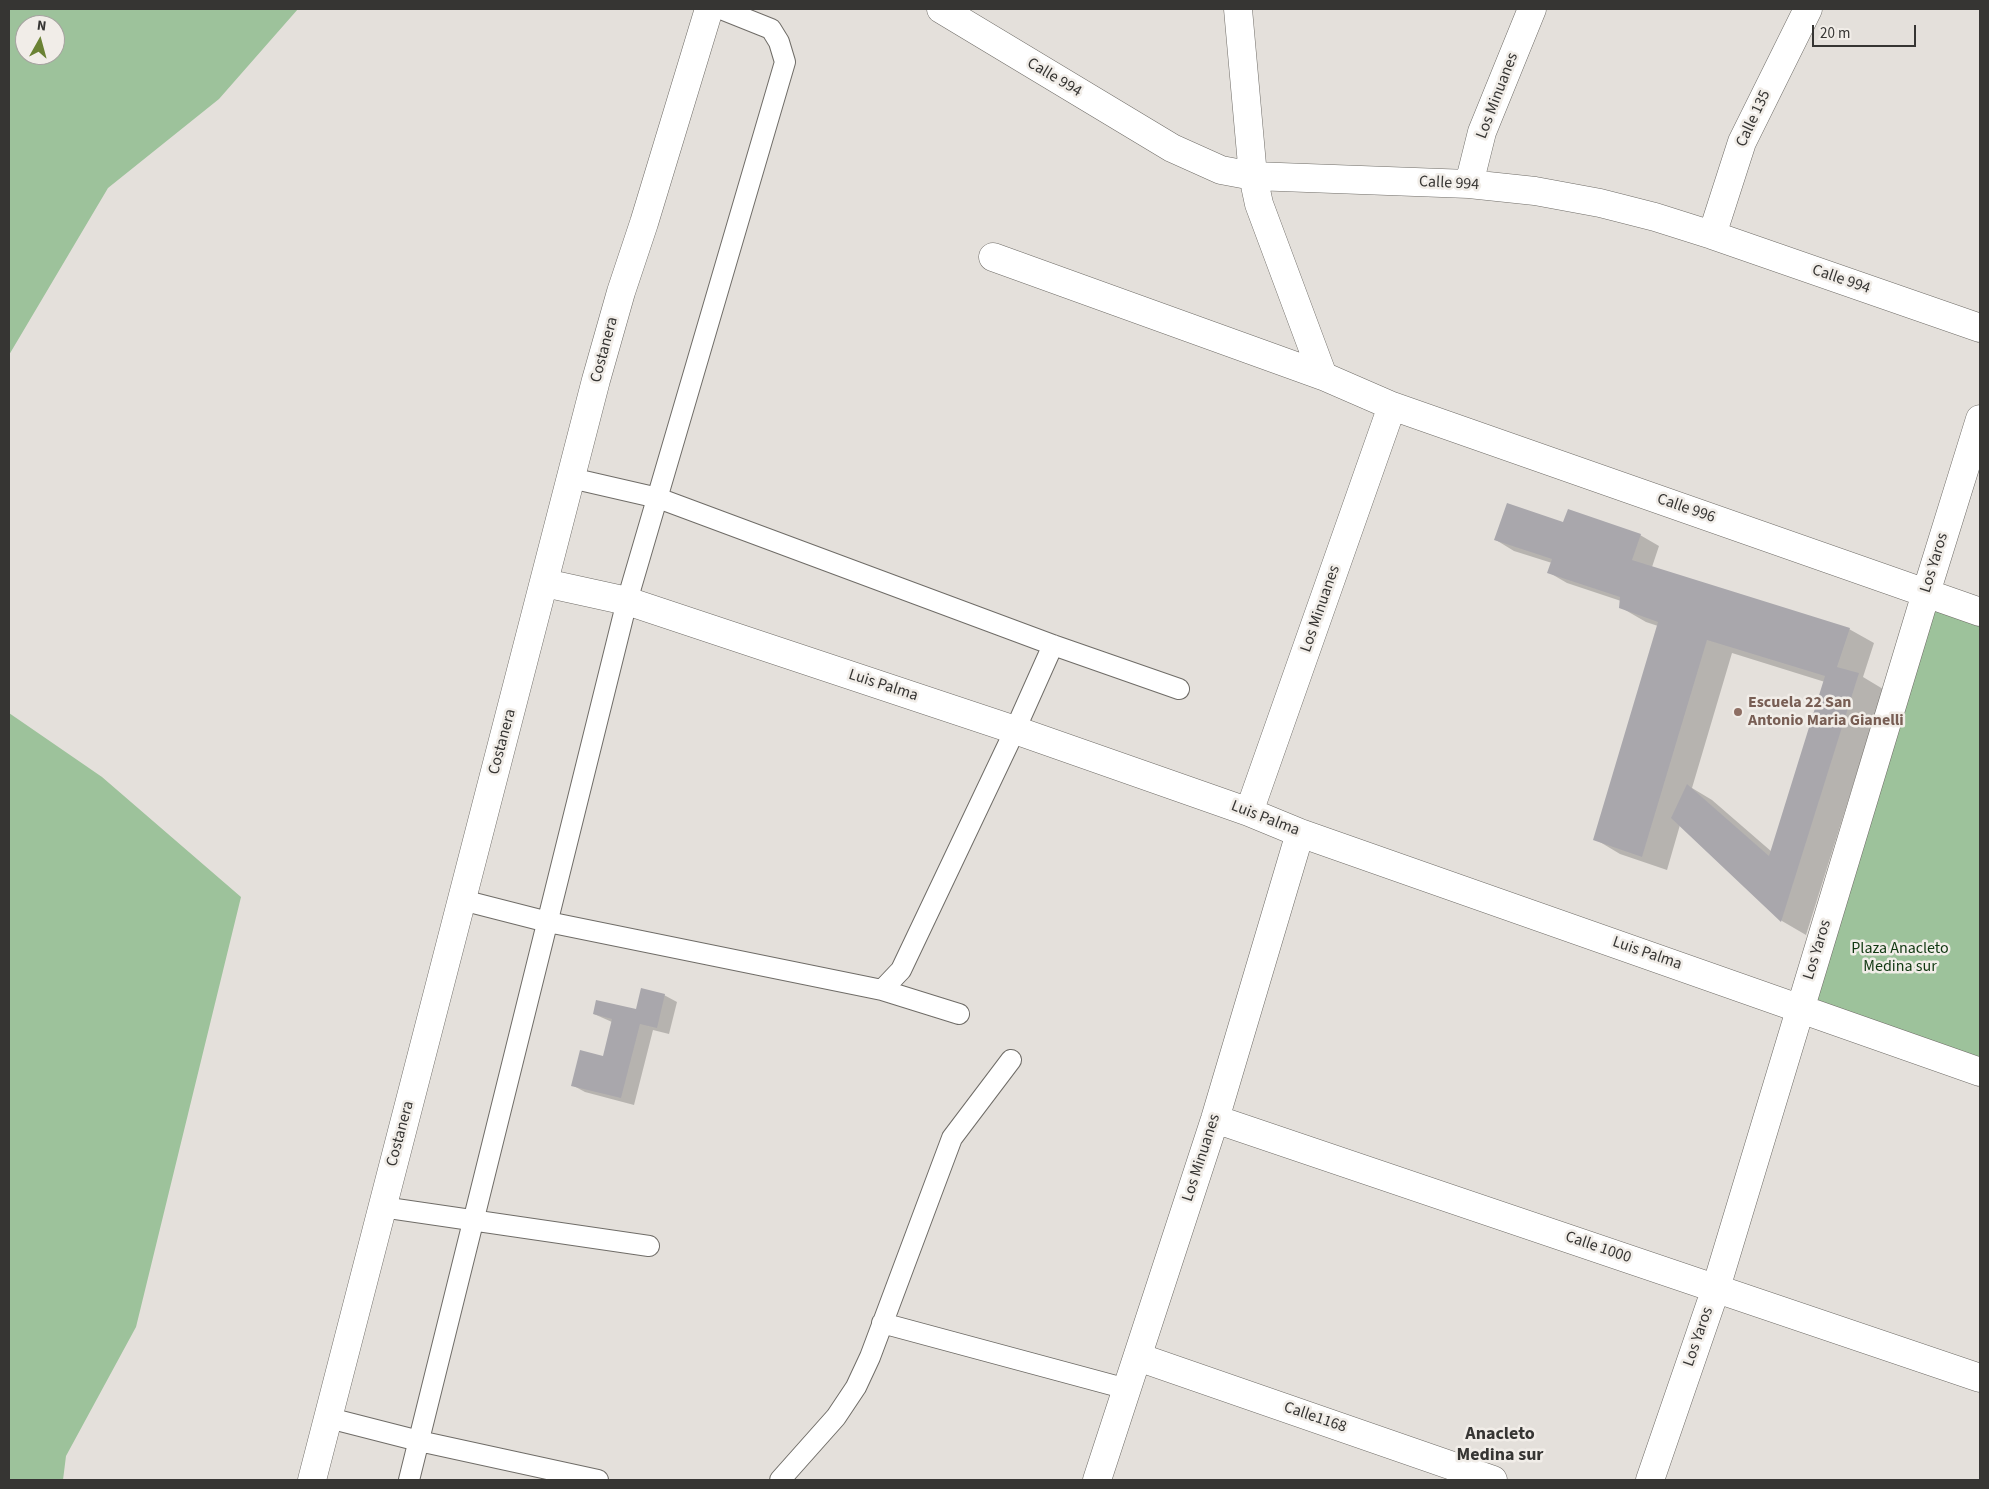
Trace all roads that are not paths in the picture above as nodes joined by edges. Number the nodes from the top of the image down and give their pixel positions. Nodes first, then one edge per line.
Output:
1 (709, 9) edge
2 (721, 9) edge
3 (941, 9) edge
4 (1238, 9) edge
5 (1532, 9) edge
6 (1808, 9) edge
7 (1253, 176) junction
8 (1468, 184) junction
9 (1712, 234) junction
10 (993, 257) dead end
11 (1980, 328) edge
12 (1323, 376) junction
13 (1392, 406) junction
14 (1980, 418) edge
15 (572, 478) junction
16 (658, 498) junction
17 (545, 583) junction
18 (1926, 593) junction
19 (627, 601) junction
20 (1980, 612) edge
21 (1053, 645) junction
22 (1179, 689) dead end
23 (1016, 730) junction
24 (1249, 812) junction
25 (1300, 833) junction
26 (462, 900) junction
27 (548, 922) junction
28 (882, 990) junction
29 (1801, 1008) junction
30 (959, 1014) dead end
31 (1011, 1060) dead end
32 (1980, 1072) edge
33 (1215, 1119) junction
34 (382, 1207) junction
35 (473, 1222) junction
36 (649, 1246) dead end
37 (1716, 1288) junction
38 (882, 1323) junction
39 (1138, 1357) junction
40 (1980, 1378) edge
41 (1127, 1390) junction
42 (329, 1418) junction
43 (419, 1441) junction
44 (312, 1480) edge
45 (409, 1480) edge
46 (598, 1480) edge
47 (780, 1480) edge
48 (1097, 1480) edge
49 (1493, 1480) edge
50 (1650, 1480) edge

1 - 15 street, Costanera
2 - 16 lane
3 - 7 street, Calle 994
4 - 7 street
5 - 8 street, Los Minuanes
6 - 9 street, Calle 135
7 - 8 street, Calle 994
7 - 12 street
8 - 9 street, Calle 994
9 - 11 street, Calle 994
10 - 12 street, Calle 996
12 - 13 street, Calle 996
13 - 18 street, Calle 996
13 - 24 street, Los Minuanes
14 - 18 street, Los Yaros
15 - 16 lane
15 - 17 street, Costanera
16 - 19 lane
16 - 21 lane
17 - 19 street, Luis Palma
17 - 26 street, Costanera
18 - 20 street, Calle 996
18 - 29 street, Los Yaros
19 - 23 street, Luis Palma
19 - 27 lane
21 - 22 lane
21 - 23 lane
23 - 24 street, Luis Palma
23 - 28 lane
24 - 25 street, Luis Palma
25 - 29 street, Luis Palma
25 - 33 street, Los Minuanes
26 - 27 lane
26 - 34 street, Costanera
27 - 28 lane
27 - 35 lane
28 - 30 lane
29 - 32 street, Luis Palma
29 - 37 street, Los Yaros
31 - 38 lane
33 - 37 street, Calle 1000
33 - 39 street, Los Minuanes
34 - 35 lane
34 - 42 street, Costanera
35 - 36 lane
35 - 43 lane
37 - 40 street, Calle 1000
37 - 50 street, Los Yaros
38 - 41 lane
38 - 47 lane
39 - 41 street, Los Minuanes
39 - 49 street, Calle1168
41 - 48 street, Los Minuanes
42 - 43 lane
42 - 44 street, Costanera
43 - 45 lane
43 - 46 lane

